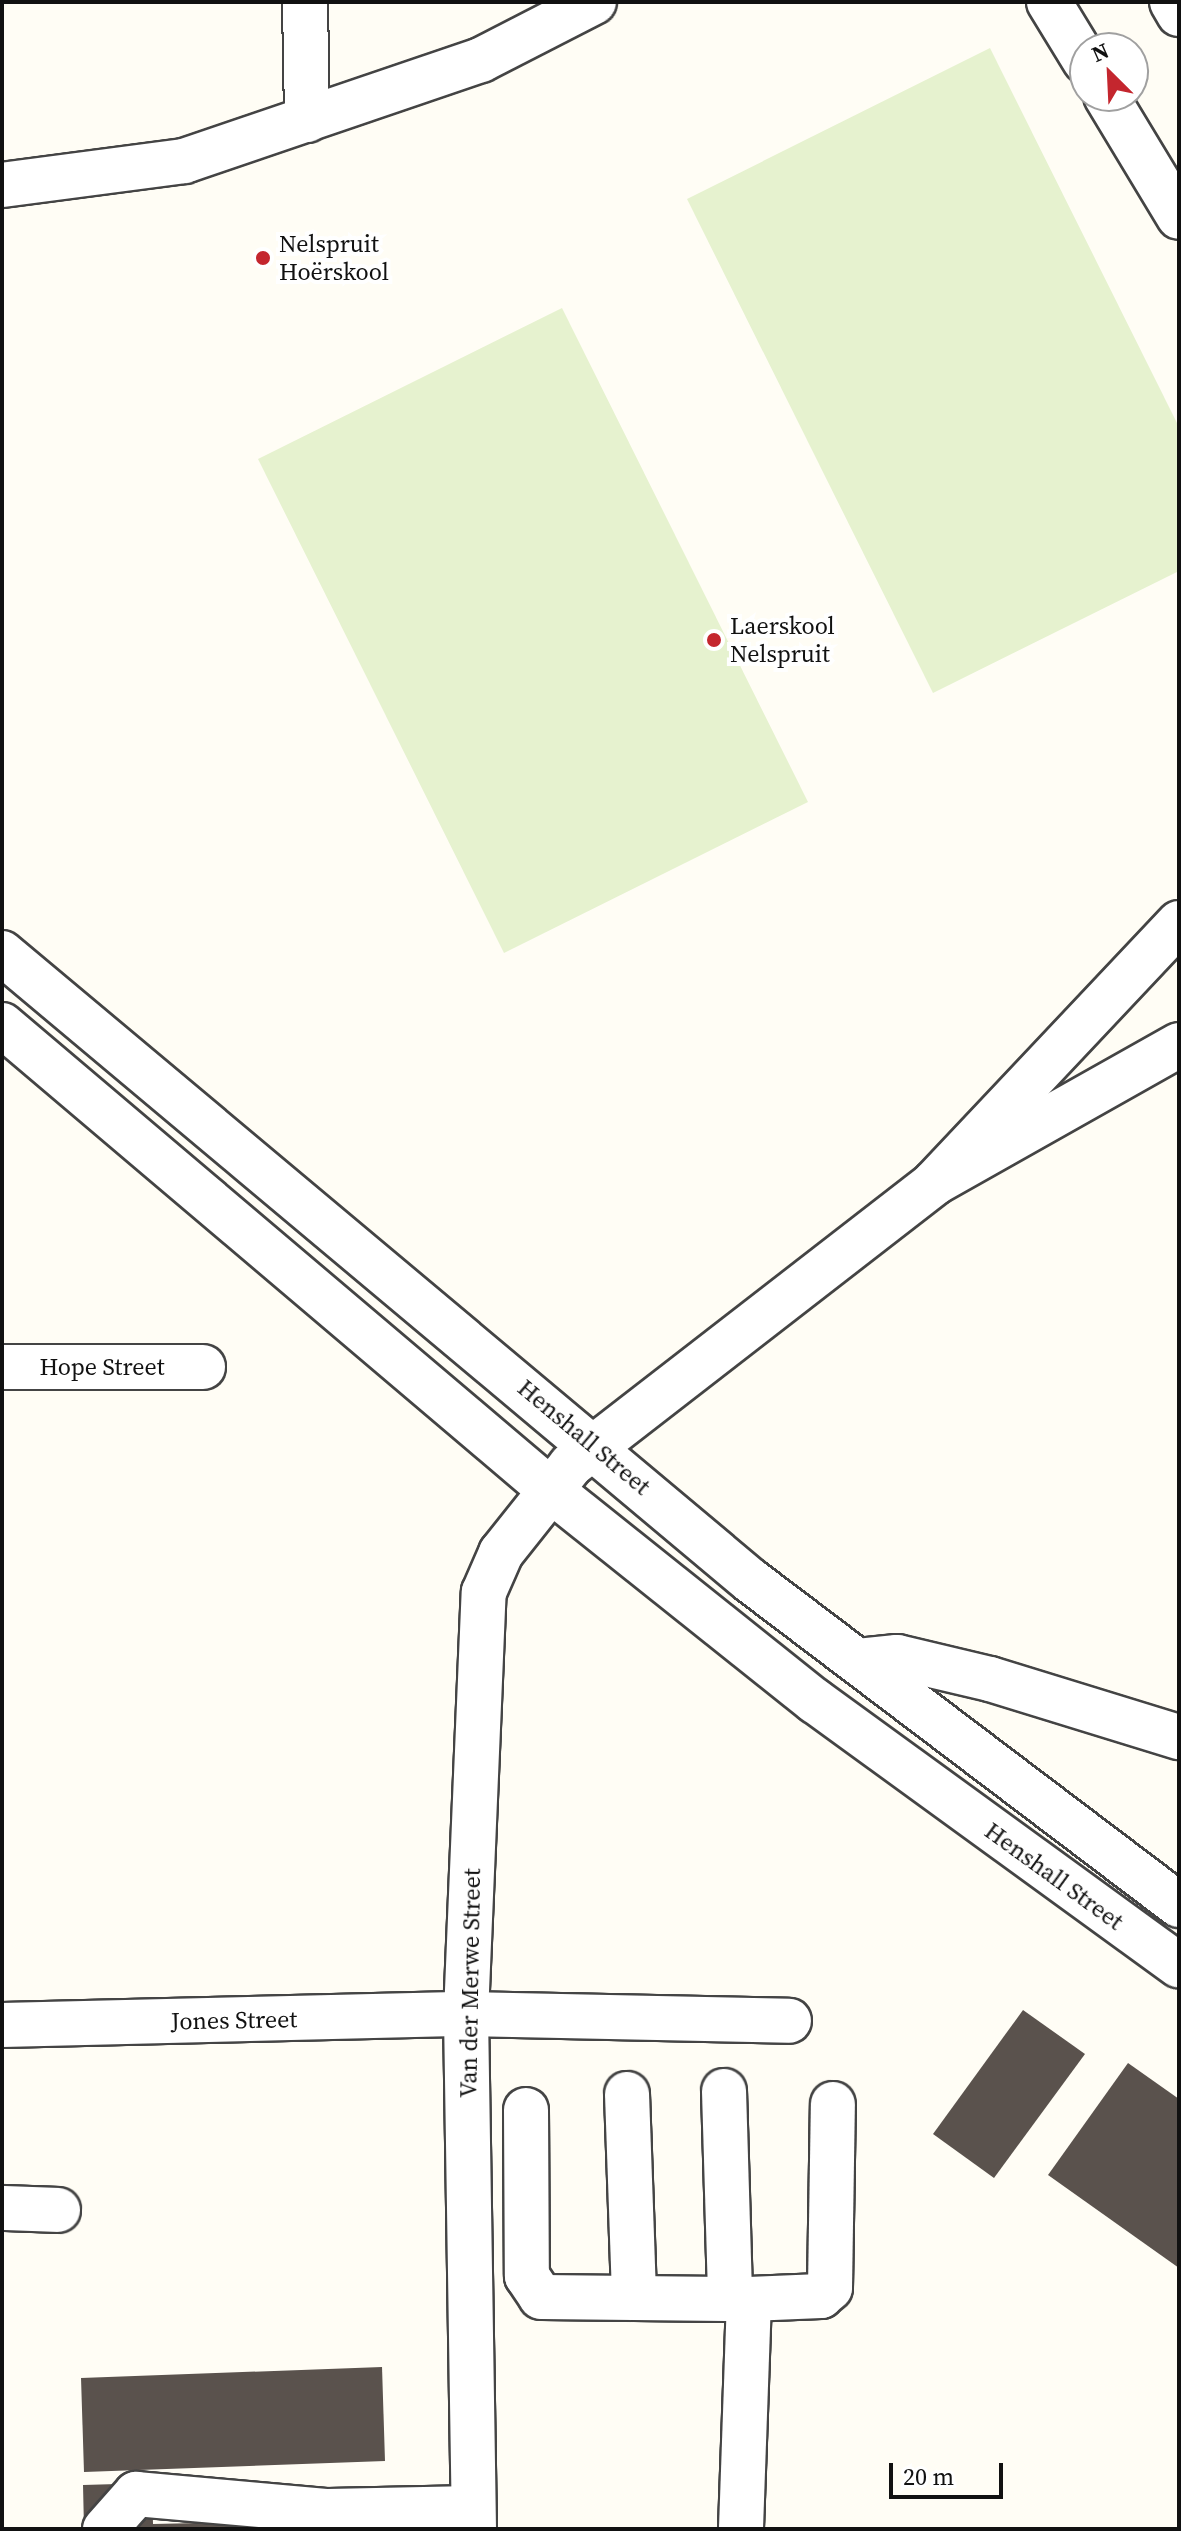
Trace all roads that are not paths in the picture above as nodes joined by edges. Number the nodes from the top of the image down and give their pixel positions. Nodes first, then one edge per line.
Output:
1 (305, 2) edge
2 (594, 2) edge
3 (1049, 2) edge
4 (1172, 2) edge
5 (1179, 14) edge
6 (1069, 35) edge
7 (1116, 112) edge
8 (307, 120) junction
9 (2, 185) edge
10 (1179, 217) edge
11 (1179, 923) edge
12 (2, 953) edge
13 (2, 1025) edge
14 (1179, 1045) edge
15 (934, 1183) junction
16 (2, 1367) edge
17 (203, 1367) dead end
18 (572, 1467) junction
19 (858, 1661) junction
20 (1179, 1737) edge
21 (1179, 1905) edge
22 (1179, 1965) edge
23 (466, 2014) junction
24 (789, 2021) dead end
25 (2, 2025) edge
26 (724, 2091) dead end
27 (627, 2094) dead end
28 (833, 2104) dead end
29 (526, 2110) dead end
30 (2, 2208) edge
31 (58, 2210) dead end
32 (634, 2298) junction
33 (740, 2299) junction
34 (167, 2512) edge
35 (474, 2519) edge
36 (320, 2520) edge
37 (105, 2529) edge
38 (741, 2529) edge

1 - 8 street
2 - 8 street
3 - 6 street
4 - 5 street
7 - 10 street
8 - 9 street
11 - 15 street
12 - 18 street, Henshall Street
13 - 18 street, Henshall Street
14 - 15 street
15 - 18 street, Van der Merwe Street
16 - 17 street, Hope Street
18 - 19 street, Henshall Street
18 - 22 street, Henshall Street
18 - 23 street, Van der Merwe Street
19 - 20 street
19 - 21 street, Henshall Street
23 - 24 street, Jones Street
23 - 25 street, Jones Street
23 - 35 street, Van der Merwe Street
26 - 33 street
27 - 32 street
28 - 33 street
29 - 32 street
30 - 31 street
32 - 33 street
33 - 38 street
34 - 36 street
34 - 37 street
35 - 36 street

